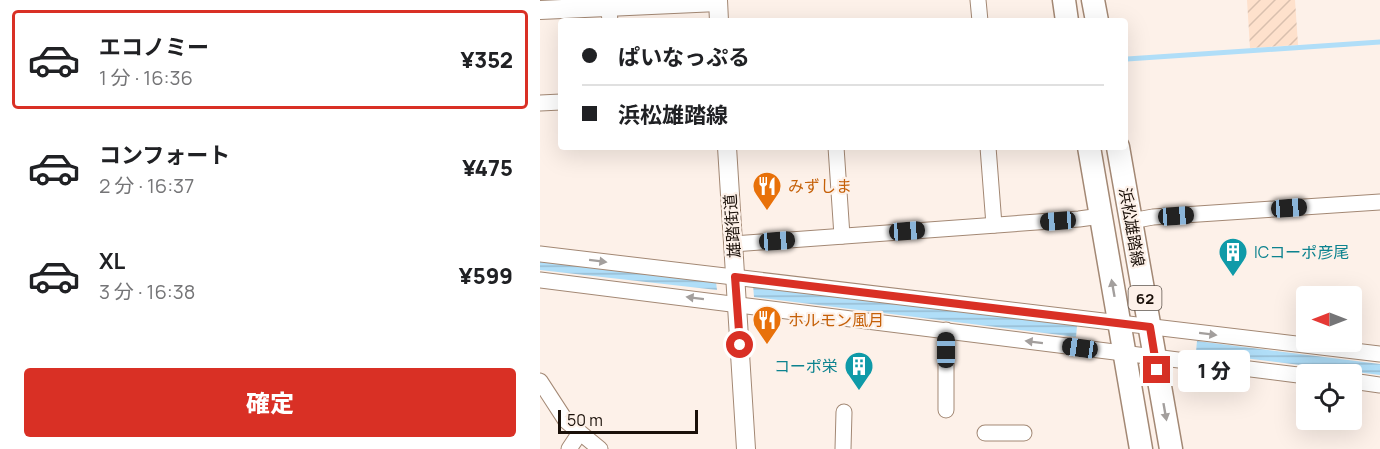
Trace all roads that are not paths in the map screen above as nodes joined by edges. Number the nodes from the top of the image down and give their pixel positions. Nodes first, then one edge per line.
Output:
1 (978, 0) edge
2 (1064, 0) edge
3 (1093, 0) edge
4 (718, 1) edge
5 (609, 9) edge
6 (540, 10) edge
7 (720, 18) edge
8 (980, 18) edge
9 (1067, 18) edge
10 (1096, 18) edge
11 (558, 102) edge
12 (540, 103) edge
13 (727, 150) edge
14 (836, 150) edge
15 (988, 150) edge
16 (1090, 150) edge
17 (1119, 150) edge
18 (1380, 202) edge
19 (1101, 216) junction
20 (1131, 221) junction
21 (994, 225) junction
22 (842, 236) junction
23 (733, 244) junction
24 (540, 254) edge
25 (735, 277) junction
26 (540, 280) edge
27 (737, 303) junction
28 (1119, 323) junction
29 (1150, 327) junction
30 (946, 330) junction
31 (1125, 353) junction
32 (1380, 354) edge
33 (1155, 357) junction
34 (1296, 375) edge
35 (540, 381) edge
36 (1362, 382) edge
37 (1380, 385) edge
38 (946, 410) dead end
39 (843, 412) dead end
40 (985, 433) dead end
41 (1006, 433) junction
42 (1024, 433) dead end
43 (579, 434) junction
44 (569, 449) edge
45 (600, 449) edge
46 (746, 449) edge
47 (843, 449) edge
48 (1005, 449) edge
49 (1141, 449) edge
50 (1171, 449) edge

1 - 8 street
2 - 9 main road
3 - 10 main road
4 - 5 street
4 - 7 street
5 - 6 street
11 - 12 street
13 - 23 street, 雄踏街道
14 - 22 street
15 - 21 street
16 - 19 main road, 浜松雄踏線 / 62
17 - 20 main road, 浜松雄踏線 / 62
18 - 20 street
19 - 21 street
28 -> 19 main road, 浜松雄踏線 / 62
20 - 29 main road, 浜松雄踏線 / 62
21 - 22 street
22 - 23 street
23 - 25 street, 雄踏街道
24 -> 25 street
25 - 27 street, 雄踏街道
25 - 28 street
27 -> 26 street
27 - 30 street
27 - 46 street, 雄踏街道
28 - 29 street
28 - 31 main road, 浜松雄踏線 / 62
29 -> 32 street
29 - 33 main road, 浜松雄踏線 / 62
31 -> 30 street
30 - 38 street
31 - 33 street
31 - 49 main road, 浜松雄踏線 / 62
33 - 34 street
33 -> 50 main road, 浜松雄踏線 / 62
35 - 43 street
36 - 37 street
39 - 47 street
40 - 41 street
41 - 42 street
41 - 48 street
43 - 44 street
43 - 45 street

